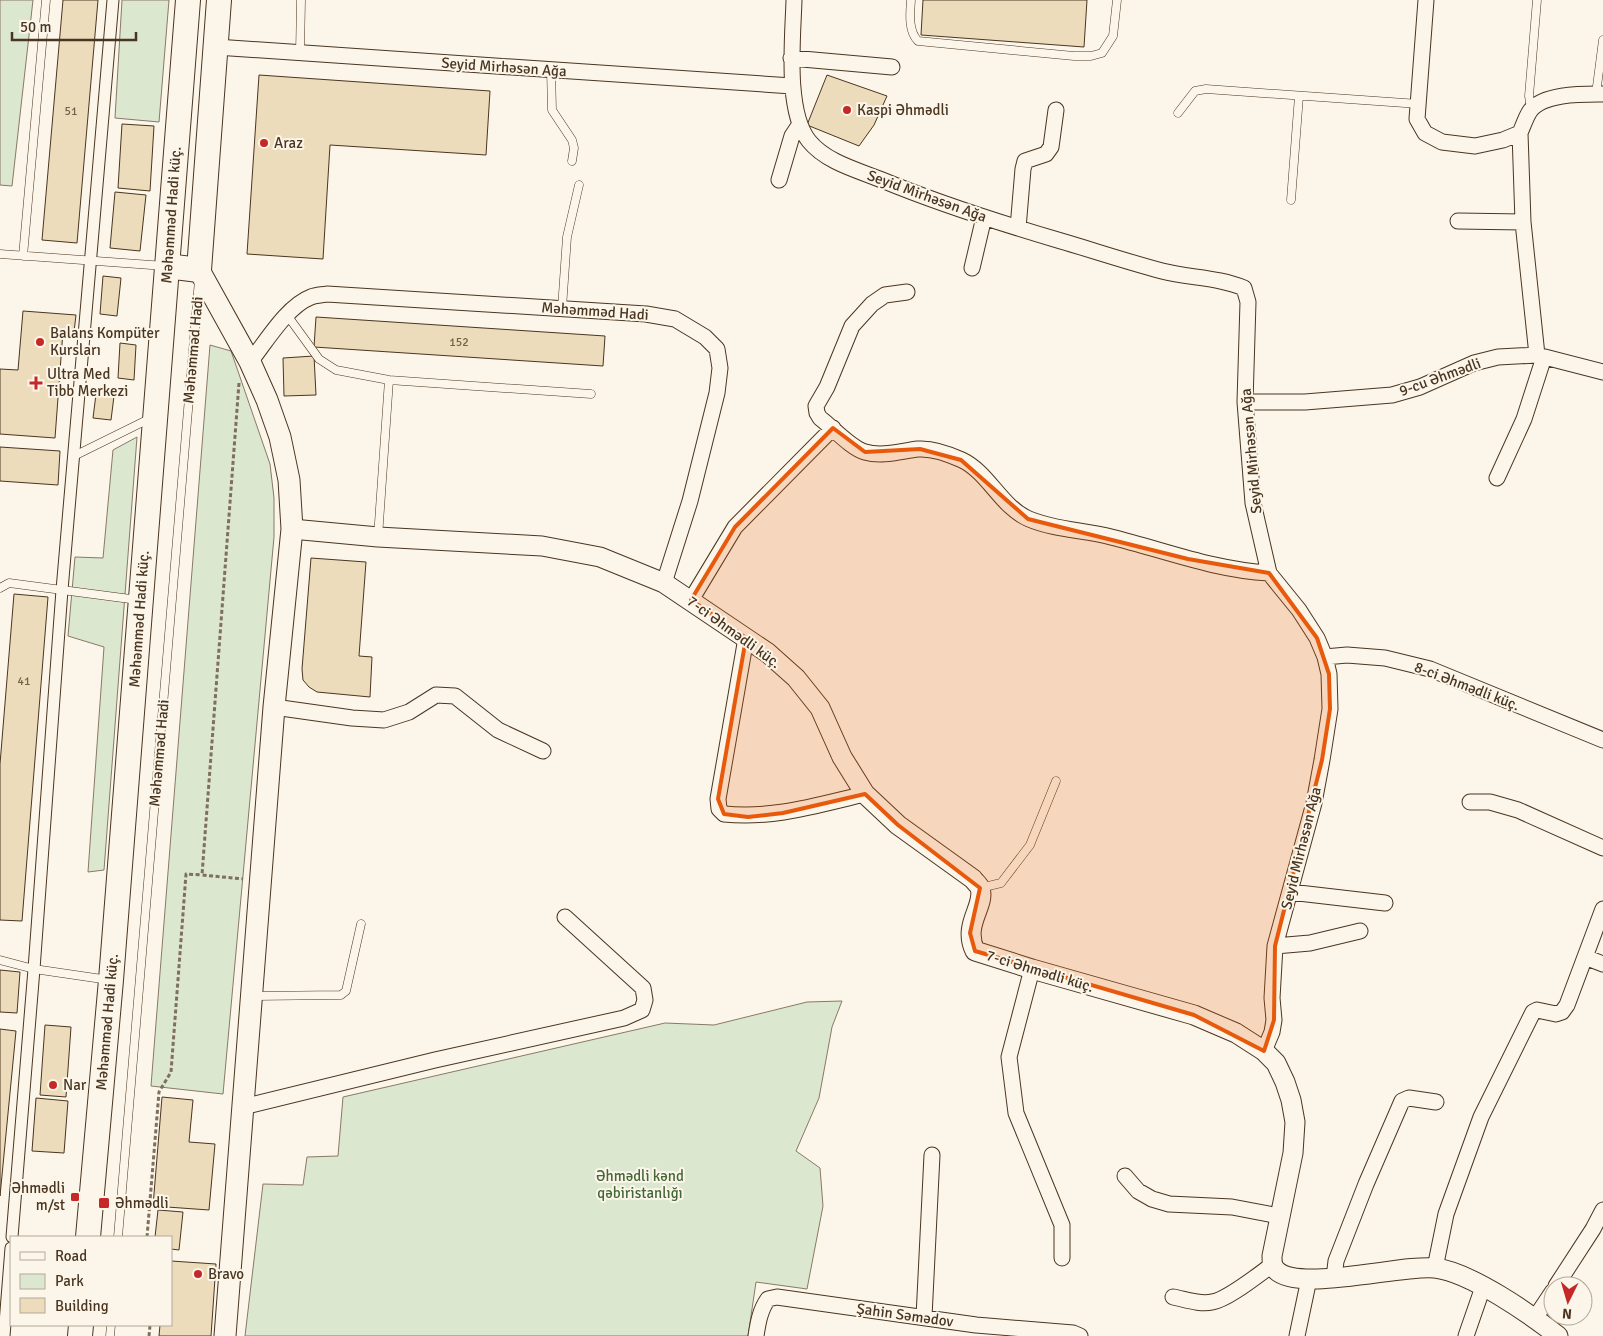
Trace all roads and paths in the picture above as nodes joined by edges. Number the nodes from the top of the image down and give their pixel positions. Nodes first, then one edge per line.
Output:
1 (46, 0) edge
2 (113, 0) edge
3 (188, 0) edge
4 (219, 0) edge
5 (301, 0) edge
6 (794, 0) edge
7 (911, 0) edge
8 (1117, 0) edge
9 (1426, 0) edge
10 (1537, 0) edge
11 (1603, 40) edge
12 (216, 47) junction
13 (300, 53) junction
14 (792, 58) junction
15 (892, 68) dead end
16 (552, 70) junction
17 (792, 86) junction
18 (1600, 94) edge
19 (1299, 96) junction
20 (1531, 109) junction
21 (1056, 110) dead end
22 (1418, 111) junction
23 (1178, 113) dead end
24 (800, 124) junction
25 (1520, 133) junction
26 (572, 161) dead end
27 (779, 180) dead end
28 (578, 185) dead end
29 (1291, 200) dead end
30 (984, 217) junction
31 (1458, 220) dead end
32 (1523, 222) junction
33 (1018, 228) junction
34 (0, 254) edge
35 (23, 256) junction
36 (92, 260) junction
37 (167, 266) junction
38 (972, 268) dead end
39 (199, 270) junction
40 (907, 292) dead end
41 (562, 308) junction
42 (287, 315) junction
43 (1540, 356) junction
44 (250, 362) junction
45 (1603, 372) edge
46 (389, 380) junction
47 (591, 394) dead end
48 (1245, 402) junction
49 (154, 416) junction
50 (833, 428) junction
51 (74, 456) junction
52 (1497, 478) dead end
53 (292, 529) junction
54 (378, 536) junction
55 (1269, 573) junction
56 (664, 583) junction
57 (0, 588) edge
58 (62, 590) junction
59 (140, 600) junction
60 (691, 600) junction
61 (746, 638) junction
62 (1325, 657) junction
63 (274, 707) junction
64 (1603, 740) edge
65 (543, 750) dead end
66 (1056, 781) dead end
67 (865, 794) junction
68 (1470, 802) dead end
69 (1603, 848) edge
70 (202, 875) junction
71 (261, 880) junction
72 (980, 888) junction
73 (1290, 892) junction
74 (1385, 904) dead end
75 (1603, 909) edge
76 (565, 917) dead end
77 (361, 924) dead end
78 (1360, 930) dead end
79 (1275, 946) junction
80 (1585, 956) junction
81 (0, 960) edge
82 (1603, 964) edge
83 (34, 969) junction
84 (1032, 969) junction
85 (111, 980) junction
86 (252, 996) junction
87 (1264, 1050) junction
88 (1436, 1102) dead end
89 (243, 1107) junction
90 (932, 1155) dead end
91 (1125, 1176) dead end
92 (1603, 1210) edge
93 (1279, 1216) junction
94 (12, 1236) edge
95 (88, 1236) edge
96 (118, 1236) edge
97 (147, 1236) edge
98 (1062, 1258) dead end
99 (1272, 1265) junction
100 (1435, 1268) junction
101 (1562, 1276) edge
102 (1334, 1278) junction
103 (1309, 1279) junction
104 (1483, 1287) junction
105 (10, 1289) edge
106 (1173, 1297) dead end
107 (1543, 1306) edge
108 (924, 1318) junction
109 (1535, 1318) junction
110 (1054, 1334) edge
111 (4, 1336) edge
112 (225, 1336) edge
113 (756, 1336) edge
114 (1080, 1336) edge
115 (1296, 1336) edge
116 (1466, 1336) edge
117 (1558, 1336) edge

1 - 35 lane
2 - 36 street
3 - 37 main road, Məhəmməd Hadi küç.
4 - 12 main road
5 - 13 lane
6 - 14 street, Seyid Mirhəsən Ağa
7 - 8 lane
9 - 22 street
10 - 20 lane
11 - 18 lane
12 - 13 street, Seyid Mirhəsən Ağa
12 - 39 main road
13 - 16 street, Seyid Mirhəsən Ağa
14 - 15 street
14 - 17 street, Seyid Mirhəsən Ağa
16 - 17 street, Seyid Mirhəsən Ağa
16 - 26 lane
17 - 24 street, Seyid Mirhəsən Ağa
18 - 20 street
19 - 22 lane
19 - 23 lane
19 - 29 lane
20 - 25 street
21 - 33 street
22 - 25 street
24 - 27 street
24 - 30 street, Seyid Mirhəsən Ağa
25 - 32 street
28 - 41 lane
30 - 33 street, Seyid Mirhəsən Ağa
30 - 38 street
31 - 32 street
32 - 43 street
33 - 48 street, Seyid Mirhəsən Ağa
34 - 35 lane
35 - 36 lane
36 - 37 lane
36 - 51 street
37 - 39 main road
37 - 49 main road, Məhəmməd Hadi küç.
39 - 44 main road
39 - 96 lane, Məhəmməd Hadi
40 - 50 street
41 - 42 street, Məhəmməd Hadi
41 - 56 street, Məhəmməd Hadi
42 - 44 street, Məhəmməd Hadi
42 - 46 lane
43 - 45 street, 9-cu Əhmədli
43 - 48 street, 9-cu Əhmədli
43 - 52 street
44 - 53 main road
44 - 70 path
46 - 47 lane
46 - 54 lane
48 - 55 street, Seyid Mirhəsən Ağa
49 - 51 lane
49 - 59 main road, Məhəmməd Hadi küç.
50 - 55 street
50 - 60 street
51 - 58 street
53 - 54 street, 7-ci Əhmədli küç.
53 - 63 main road
54 - 56 street, 7-ci Əhmədli küç.
55 - 62 street, Seyid Mirhəsən Ağa
56 - 60 street, 7-ci Əhmədli küç.
57 - 58 lane
58 - 59 lane
58 - 83 street
59 - 85 main road, Məhəmməd Hadi küç.
60 - 61 street, 7-ci Əhmədli küç.
61 - 67 street, 7-ci Əhmədli küç.
61 - 67 street
62 - 64 street, 8-ci Əhmədli küç.
62 - 73 street, Seyid Mirhəsən Ağa
63 - 65 street
63 - 71 main road
66 - 72 lane
67 - 72 street, 7-ci Əhmədli küç.
68 - 69 street
70 - 71 path
70 - 97 path
71 - 86 main road
72 - 84 street, 7-ci Əhmədli küç.
73 - 74 street
73 - 79 street, Seyid Mirhəsən Ağa
75 - 80 street
76 - 89 street
77 - 86 lane
78 - 79 street
79 - 87 street, Seyid Mirhəsən Ağa
80 - 82 street
80 - 100 street
81 - 83 lane
83 - 85 lane
83 - 94 street
84 - 87 street, 7-ci Əhmədli küç.
84 - 98 street
85 - 95 main road, Məhəmməd Hadi küç.
86 - 89 main road
87 - 93 street
88 - 102 street
89 - 112 main road
90 - 108 street
91 - 93 street
92 - 101 street
93 - 99 street
99 - 103 street
99 - 106 street
100 - 102 street
100 - 104 street
102 - 103 street
103 - 115 street
104 - 109 street
104 - 116 street
105 - 111 street
107 - 109 street
108 - 110 street, Şahin Səmədov
108 - 113 street, Şahin Səmədov
109 - 117 street
110 - 114 street, Şahin Səmədov

